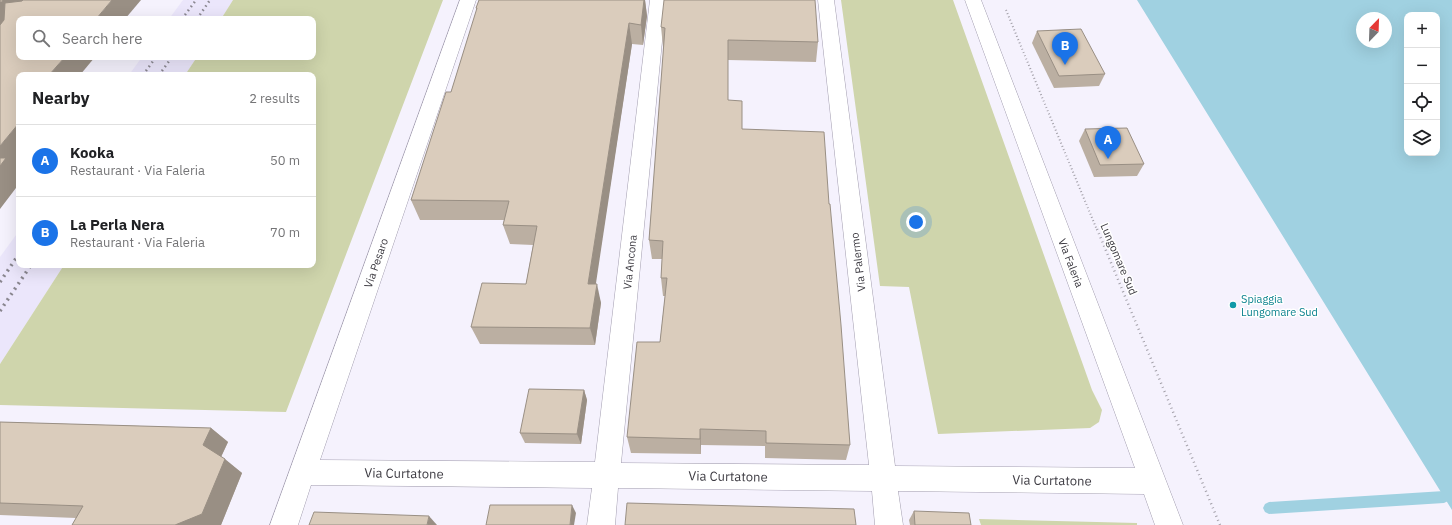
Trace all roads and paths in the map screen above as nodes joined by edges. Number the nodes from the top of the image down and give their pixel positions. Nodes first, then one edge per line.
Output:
1 (468, 0) edge
2 (658, 0) edge
3 (826, 0) edge
4 (973, 0) edge
5 (1005, 7) dead end
6 (303, 472) junction
7 (606, 475) junction
8 (884, 478) junction
9 (1153, 481) junction
10 (284, 525) edge
11 (601, 525) edge
12 (889, 525) edge
13 (1169, 525) edge
14 (1220, 525) edge

1 - 6 street, Via Pesaro
2 - 7 street, Via Ancona
3 - 8 street, Via Palermo
4 - 9 street, Via Faleria
5 - 14 path, Lungomare Sud
6 - 7 street, Via Curtatone
6 - 10 street, Via Pesaro
7 - 8 street, Via Curtatone
7 - 11 street, Via Ancona
8 - 9 street, Via Curtatone
8 - 12 street, Via Palermo
9 - 13 street, Via Faleria

